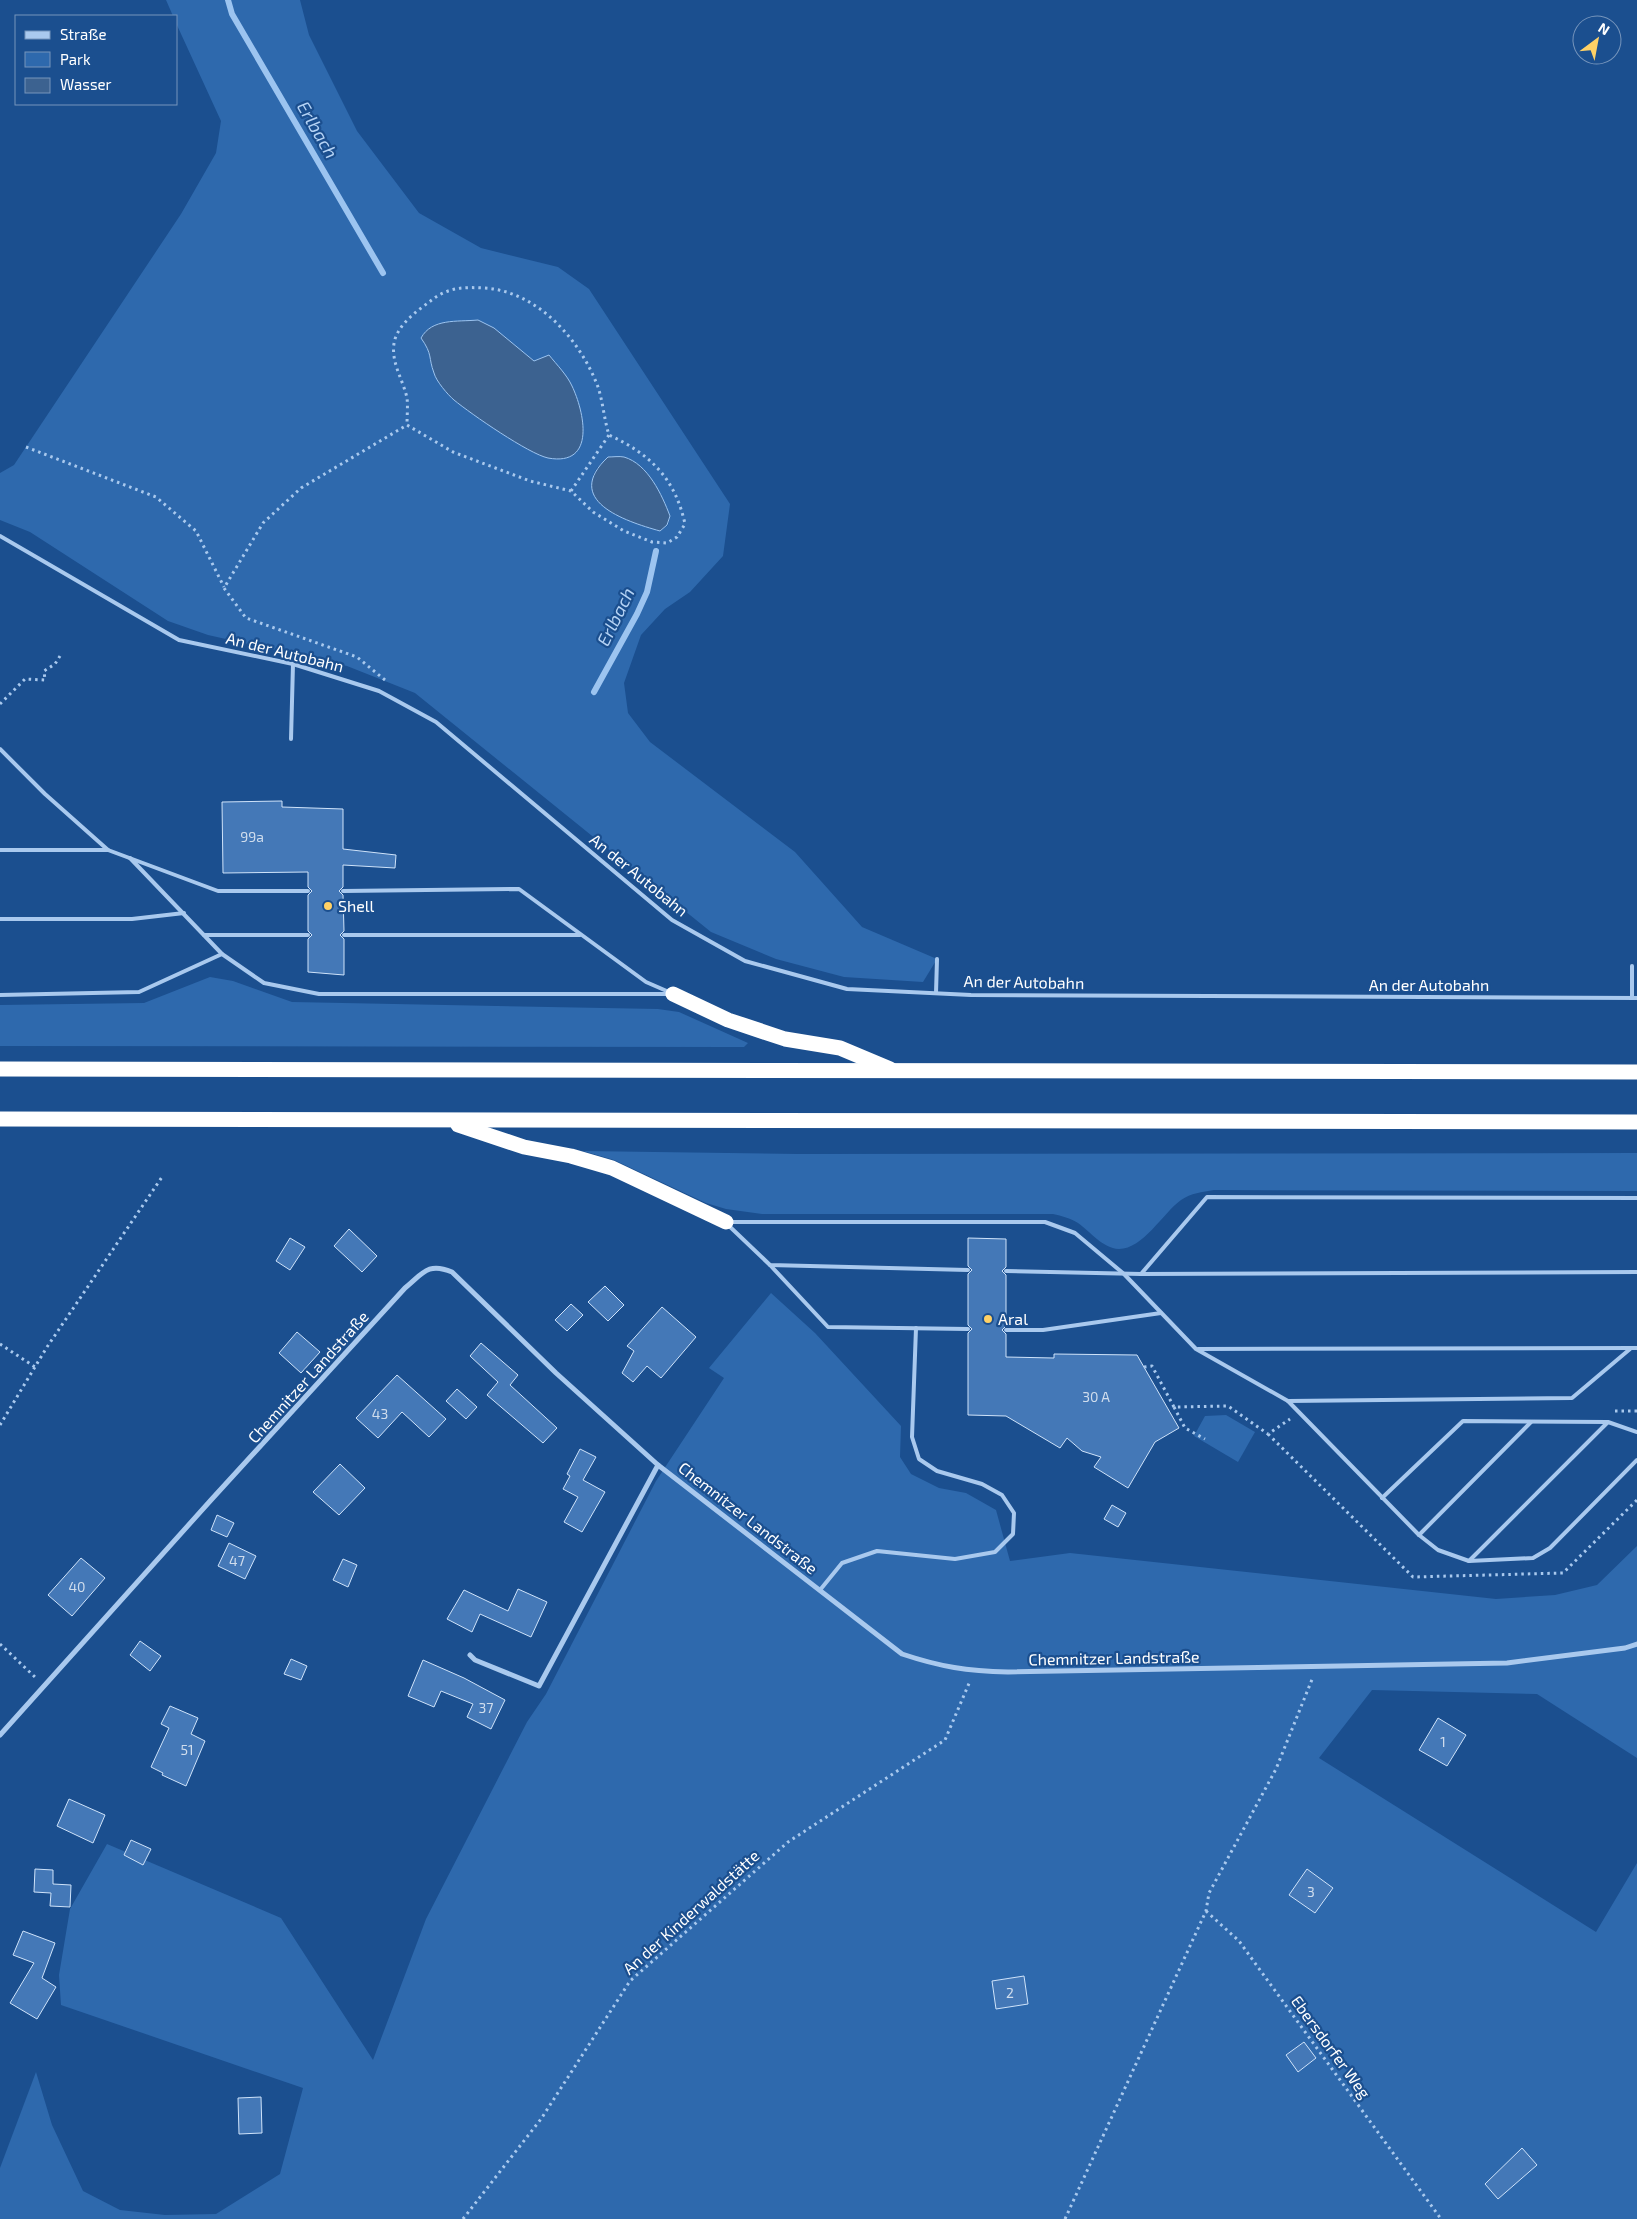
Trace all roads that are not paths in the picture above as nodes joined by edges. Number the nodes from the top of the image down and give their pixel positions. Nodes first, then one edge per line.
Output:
1 (0, 536) edge
2 (293, 664) junction
3 (291, 739) dead end
4 (0, 749) edge
5 (0, 850) edge
6 (108, 850) junction
7 (130, 858) junction
8 (308, 890) dead end
9 (343, 891) dead end
10 (184, 913) junction
11 (0, 919) edge
12 (204, 935) junction
13 (308, 935) dead end
14 (344, 935) dead end
15 (580, 935) junction
16 (222, 954) junction
17 (937, 959) dead end
18 (1632, 966) dead end
19 (936, 993) junction
20 (674, 994) junction
21 (0, 995) edge
22 (1635, 998) edge
23 (0, 1069) edge
24 (896, 1071) junction
25 (1637, 1072) edge
26 (0, 1119) edge
27 (445, 1121) junction
28 (1637, 1122) edge
29 (1637, 1198) edge
30 (726, 1222) junction
31 (770, 1265) junction
32 (968, 1270) dead end
33 (1006, 1271) dead end
34 (1637, 1272) edge
35 (1124, 1274) junction
36 (1141, 1274) junction
37 (1161, 1312) junction
38 (916, 1328) junction
39 (968, 1329) dead end
40 (1006, 1330) dead end
41 (1631, 1348) junction
42 (1637, 1348) edge
43 (1196, 1349) junction
44 (1288, 1401) junction
45 (1530, 1422) junction
46 (1608, 1422) junction
47 (1637, 1432) edge
48 (1637, 1460) edge
49 (658, 1465) junction
50 (1382, 1498) junction
51 (1420, 1536) junction
52 (1469, 1561) junction
53 (820, 1590) junction
54 (1637, 1644) edge
55 (470, 1655) dead end
56 (1, 1733) edge

1 - 2 lane, An der Autobahn
2 - 3 lane
2 - 19 lane, An der Autobahn
4 - 6 lane
5 - 6 lane
6 - 7 lane
7 - 8 lane
7 - 10 lane
9 - 15 lane
10 - 11 lane
10 - 12 lane
12 - 13 lane
12 - 16 lane
14 - 15 lane
15 - 20 lane
16 - 20 lane
16 - 21 lane
17 - 19 lane
18 - 22 lane
19 - 22 lane, An der Autobahn
20 - 24 highway
23 - 24 highway
24 - 25 highway
26 - 27 highway
27 - 28 highway
27 - 30 highway
29 - 36 lane
30 - 31 lane
30 - 35 lane
31 - 32 lane
31 - 38 lane
33 - 35 lane
34 - 36 lane
35 - 36 lane
35 - 37 lane
37 - 40 lane
37 - 43 lane
38 - 39 lane
38 - 53 lane
41 - 42 lane
41 - 43 lane
41 - 44 lane
43 - 44 lane
44 - 50 lane
45 - 46 lane
45 - 50 lane
45 - 51 lane
46 - 47 lane
46 - 52 lane
48 - 52 lane
49 - 53 street, Chemnitzer Landstraße
49 - 55 street, Chemnitzer Landstraße
49 - 56 street, Chemnitzer Landstraße
50 - 51 lane
51 - 52 lane
53 - 54 street, Chemnitzer Landstraße

